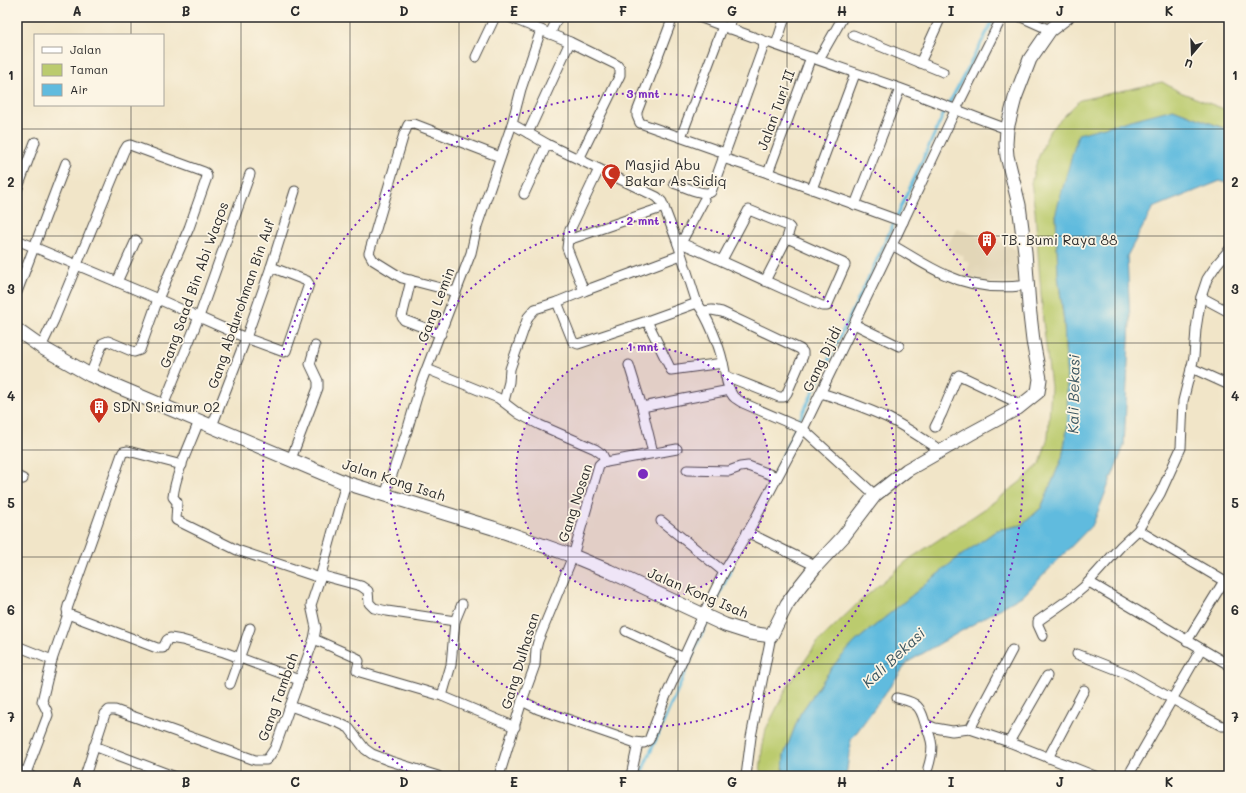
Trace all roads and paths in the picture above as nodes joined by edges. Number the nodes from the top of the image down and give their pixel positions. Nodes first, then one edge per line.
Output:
1 (495, 17) edge
2 (509, 17) edge
3 (558, 17) edge
4 (673, 17) edge
5 (699, 17) edge
6 (732, 17) edge
7 (785, 17) edge
8 (843, 17) edge
9 (941, 17) edge
10 (1002, 17) edge
11 (1021, 17) edge
12 (1067, 17) edge
13 (726, 27) junction
14 (541, 30) junction
15 (1050, 30) junction
16 (550, 34) junction
17 (853, 35) dead end
18 (570, 42) junction
19 (765, 42) junction
20 (776, 45) junction
21 (476, 57) dead end
22 (815, 58) junction
23 (920, 63) junction
24 (942, 72) dead end
25 (855, 74) junction
26 (900, 89) junction
27 (955, 111) junction
28 (512, 124) junction
29 (1007, 129) junction
30 (528, 133) junction
31 (681, 137) junction
32 (35, 142) dead end
33 (547, 144) junction
34 (724, 155) junction
35 (500, 157) junction
36 (578, 159) junction
37 (66, 163) dead end
38 (599, 169) junction
39 (768, 172) junction
40 (250, 174) dead end
41 (674, 183) dead end
42 (812, 189) junction
43 (17, 190) edge
44 (294, 191) dead end
45 (524, 194) dead end
46 (704, 200) dead end
47 (855, 205) junction
48 (664, 207) junction
49 (903, 222) junction
50 (787, 238) junction
51 (17, 240) edge
52 (136, 240) dead end
53 (568, 240) junction
54 (680, 244) junction
55 (892, 245) junction
56 (34, 247) junction
57 (1229, 250) edge
58 (681, 255) junction
59 (722, 260) junction
60 (76, 265) junction
61 (271, 267) junction
62 (410, 280) junction
63 (117, 282) junction
64 (765, 282) junction
65 (1028, 285) junction
66 (584, 291) junction
67 (17, 292) edge
68 (456, 292) junction
69 (1201, 297) junction
70 (158, 299) junction
71 (557, 302) junction
72 (697, 303) junction
73 (703, 311) junction
74 (1229, 312) edge
75 (198, 316) junction
76 (647, 322) junction
77 (854, 324) junction
78 (17, 330) edge
79 (441, 334) junction
80 (246, 338) junction
81 (315, 346) dead end
82 (899, 346) dead end
83 (41, 347) junction
84 (723, 362) junction
85 (629, 365) dead end
86 (427, 369) junction
87 (1191, 369) junction
88 (90, 374) junction
89 (726, 376) junction
90 (1229, 385) edge
91 (730, 390) junction
92 (821, 393) junction
93 (504, 401) junction
94 (1022, 405) junction
95 (163, 406) junction
96 (642, 407) junction
97 (206, 423) junction
98 (935, 427) dead end
99 (803, 429) junction
100 (677, 449) dead end
101 (940, 450) junction
102 (653, 453) junction
103 (291, 459) junction
104 (606, 462) junction
105 (182, 464) junction
106 (687, 470) dead end
107 (777, 477) junction
108 (346, 483) junction
109 (385, 495) junction
110 (875, 495) junction
111 (661, 522) dead end
112 (1138, 530) junction
113 (747, 532) junction
114 (573, 556) junction
115 (816, 566) junction
116 (724, 572) junction
117 (320, 578) junction
118 (1088, 582) junction
119 (1227, 582) edge
120 (462, 604) dead end
121 (68, 614) junction
122 (707, 617) junction
123 (455, 621) junction
124 (250, 628) dead end
125 (626, 630) dead end
126 (770, 636) junction
127 (1043, 636) dead end
128 (314, 639) junction
129 (1188, 641) junction
130 (17, 646) edge
131 (1201, 649) junction
132 (1012, 650) dead end
133 (1077, 654) dead end
134 (240, 658) junction
135 (684, 658) junction
136 (52, 660) junction
137 (1229, 665) edge
138 (1047, 676) dead end
139 (300, 680) junction
140 (230, 684) dead end
141 (1084, 690) dead end
142 (442, 696) junction
143 (897, 698) dead end
144 (1172, 700) junction
145 (522, 701) junction
146 (290, 706) junction
147 (926, 724) junction
148 (515, 726) junction
149 (1229, 726) edge
150 (970, 729) junction
151 (1009, 742) junction
152 (638, 743) junction
153 (94, 746) junction
154 (1048, 758) junction
155 (928, 768) dead end
156 (17, 769) edge
157 (1070, 771) edge
158 (29, 775) edge
159 (85, 776) edge
160 (173, 776) edge
161 (438, 776) edge
162 (499, 776) edge
163 (631, 776) edge
164 (746, 776) edge
165 (1095, 776) edge
166 (1128, 776) edge

1 - 21 street
2 - 14 street
3 - 16 street
4 - 31 street
5 - 13 street
6 - 13 street
7 - 20 street
8 - 22 street, Jalan Turi II
9 - 23 street
10 - 27 street, Gang Djidi
11 - 15 street
12 - 15 street
13 - 19 street
13 - 31 street
14 - 16 street
14 - 28 street, Gang Lemin
15 - 29 street
16 - 18 street
17 - 23 street
18 - 30 street
18 - 36 street
19 - 20 street
19 - 34 street
20 - 22 street
22 - 25 street
22 - 39 street, Jalan Turi II
23 - 24 street
25 - 26 street
25 - 42 street
26 - 27 street
26 - 47 street
27 - 29 street
27 - 49 street, Gang Djidi
28 - 30 street
28 - 35 street, Gang Lemin
29 - 65 street
30 - 33 street
31 - 34 street
32 - 43 street
33 - 36 street
33 - 45 street
34 - 39 street
34 - 41 street
35 - 62 street
35 - 68 street, Gang Lemin
36 - 38 street
37 - 56 street
38 - 48 street
38 - 53 street
39 - 42 street
40 - 75 street, Gang Saad Bin Abi Waqos
42 - 47 street
44 - 61 street, Gang Abdurohman Bin Auf
46 - 54 street
47 - 49 street
48 - 53 street
48 - 54 street
49 - 55 street, Gang Djidi
50 - 59 street
50 - 64 street
50 - 64 street
51 - 56 street
52 - 63 street
53 - 66 street
54 - 58 street
54 - 59 street
55 - 65 street
55 - 77 street, Gang Djidi
56 - 60 street
56 - 67 street
57 - 69 street
58 - 66 street
58 - 72 street
59 - 64 street
60 - 63 street
60 - 70 street
60 - 83 street
61 - 80 street, Gang Abdurohman Bin Auf
61 - 80 street
62 - 68 street
62 - 79 street
63 - 70 street
65 - 94 street
66 - 71 street
68 - 79 street, Gang Lemin
69 - 74 street
69 - 87 street
70 - 75 street
70 - 88 street
71 - 76 street
71 - 93 street
72 - 73 street
72 - 76 street
73 - 84 street
73 - 89 street
75 - 80 street
75 - 95 street, Gang Saad Bin Abi Waqos
76 - 84 street
77 - 82 street
77 - 92 street, Gang Djidi
78 - 83 street, Jalan Kong Isah
79 - 86 street, Gang Lemin
80 - 97 street, Gang Abdurohman Bin Auf
81 - 103 street
83 - 88 street, Jalan Kong Isah
84 - 89 street
85 - 96 street
86 - 93 street
86 - 109 street, Gang Lemin
87 - 90 street
87 - 112 street
88 - 95 street, Jalan Kong Isah
89 - 91 street
91 - 96 street
91 - 99 street
92 - 99 street, Gang Djidi
92 - 101 street
93 - 104 street
94 - 98 street
94 - 101 street
95 - 97 street, Jalan Kong Isah
96 - 102 street
97 - 103 street, Jalan Kong Isah
97 - 105 street, Gang Abdurohman Bin Auf
99 - 107 street, Gang Djidi
99 - 110 street
100 - 102 street, Gang Nosan
101 - 110 street
102 - 104 street, Gang Nosan
103 - 108 street, Jalan Kong Isah
104 - 114 street, Gang Nosan
105 - 117 street, Gang Abdurohman Bin Auf
105 - 121 street
106 - 107 street
107 - 113 street, Gang Djidi
108 - 109 street, Jalan Kong Isah
108 - 117 street, Gang Tambah
109 - 114 street, Jalan Kong Isah
110 - 115 street
111 - 116 street
112 - 118 street
112 - 119 street
113 - 115 street
113 - 116 street, Gang Djidi
114 - 122 street, Jalan Kong Isah
114 - 145 street, Gang Dulhasan
115 - 126 street
116 - 122 street, Gang Djidi
117 - 123 street
117 - 128 street, Gang Tambah
118 - 127 street
118 - 129 street
119 - 129 street
120 - 123 street
121 - 134 street
121 - 136 street
122 - 126 street, Jalan Kong Isah
122 - 135 street, Gang Djidi
123 - 142 street
124 - 134 street
125 - 135 street
126 - 164 street
128 - 139 street, Gang Tambah
128 - 142 street
129 - 131 street
130 - 136 street
131 - 137 street
131 - 144 street
132 - 150 street
133 - 144 street
134 - 139 street
134 - 140 street
135 - 152 street, Gang Djidi
136 - 158 street
138 - 151 street
139 - 146 street, Gang Tambah
141 - 154 street
142 - 148 street
143 - 147 street
144 - 149 street
144 - 166 street
145 - 148 street, Gang Dulhasan
145 - 152 street
146 - 153 street, Gang Tambah
146 - 161 street
147 - 150 street
147 - 155 street
148 - 162 street, Gang Dulhasan
150 - 151 street
151 - 154 street
152 - 163 street
153 - 159 street, Gang Tambah
153 - 160 street
154 - 157 street
156 - 158 street
157 - 165 street

